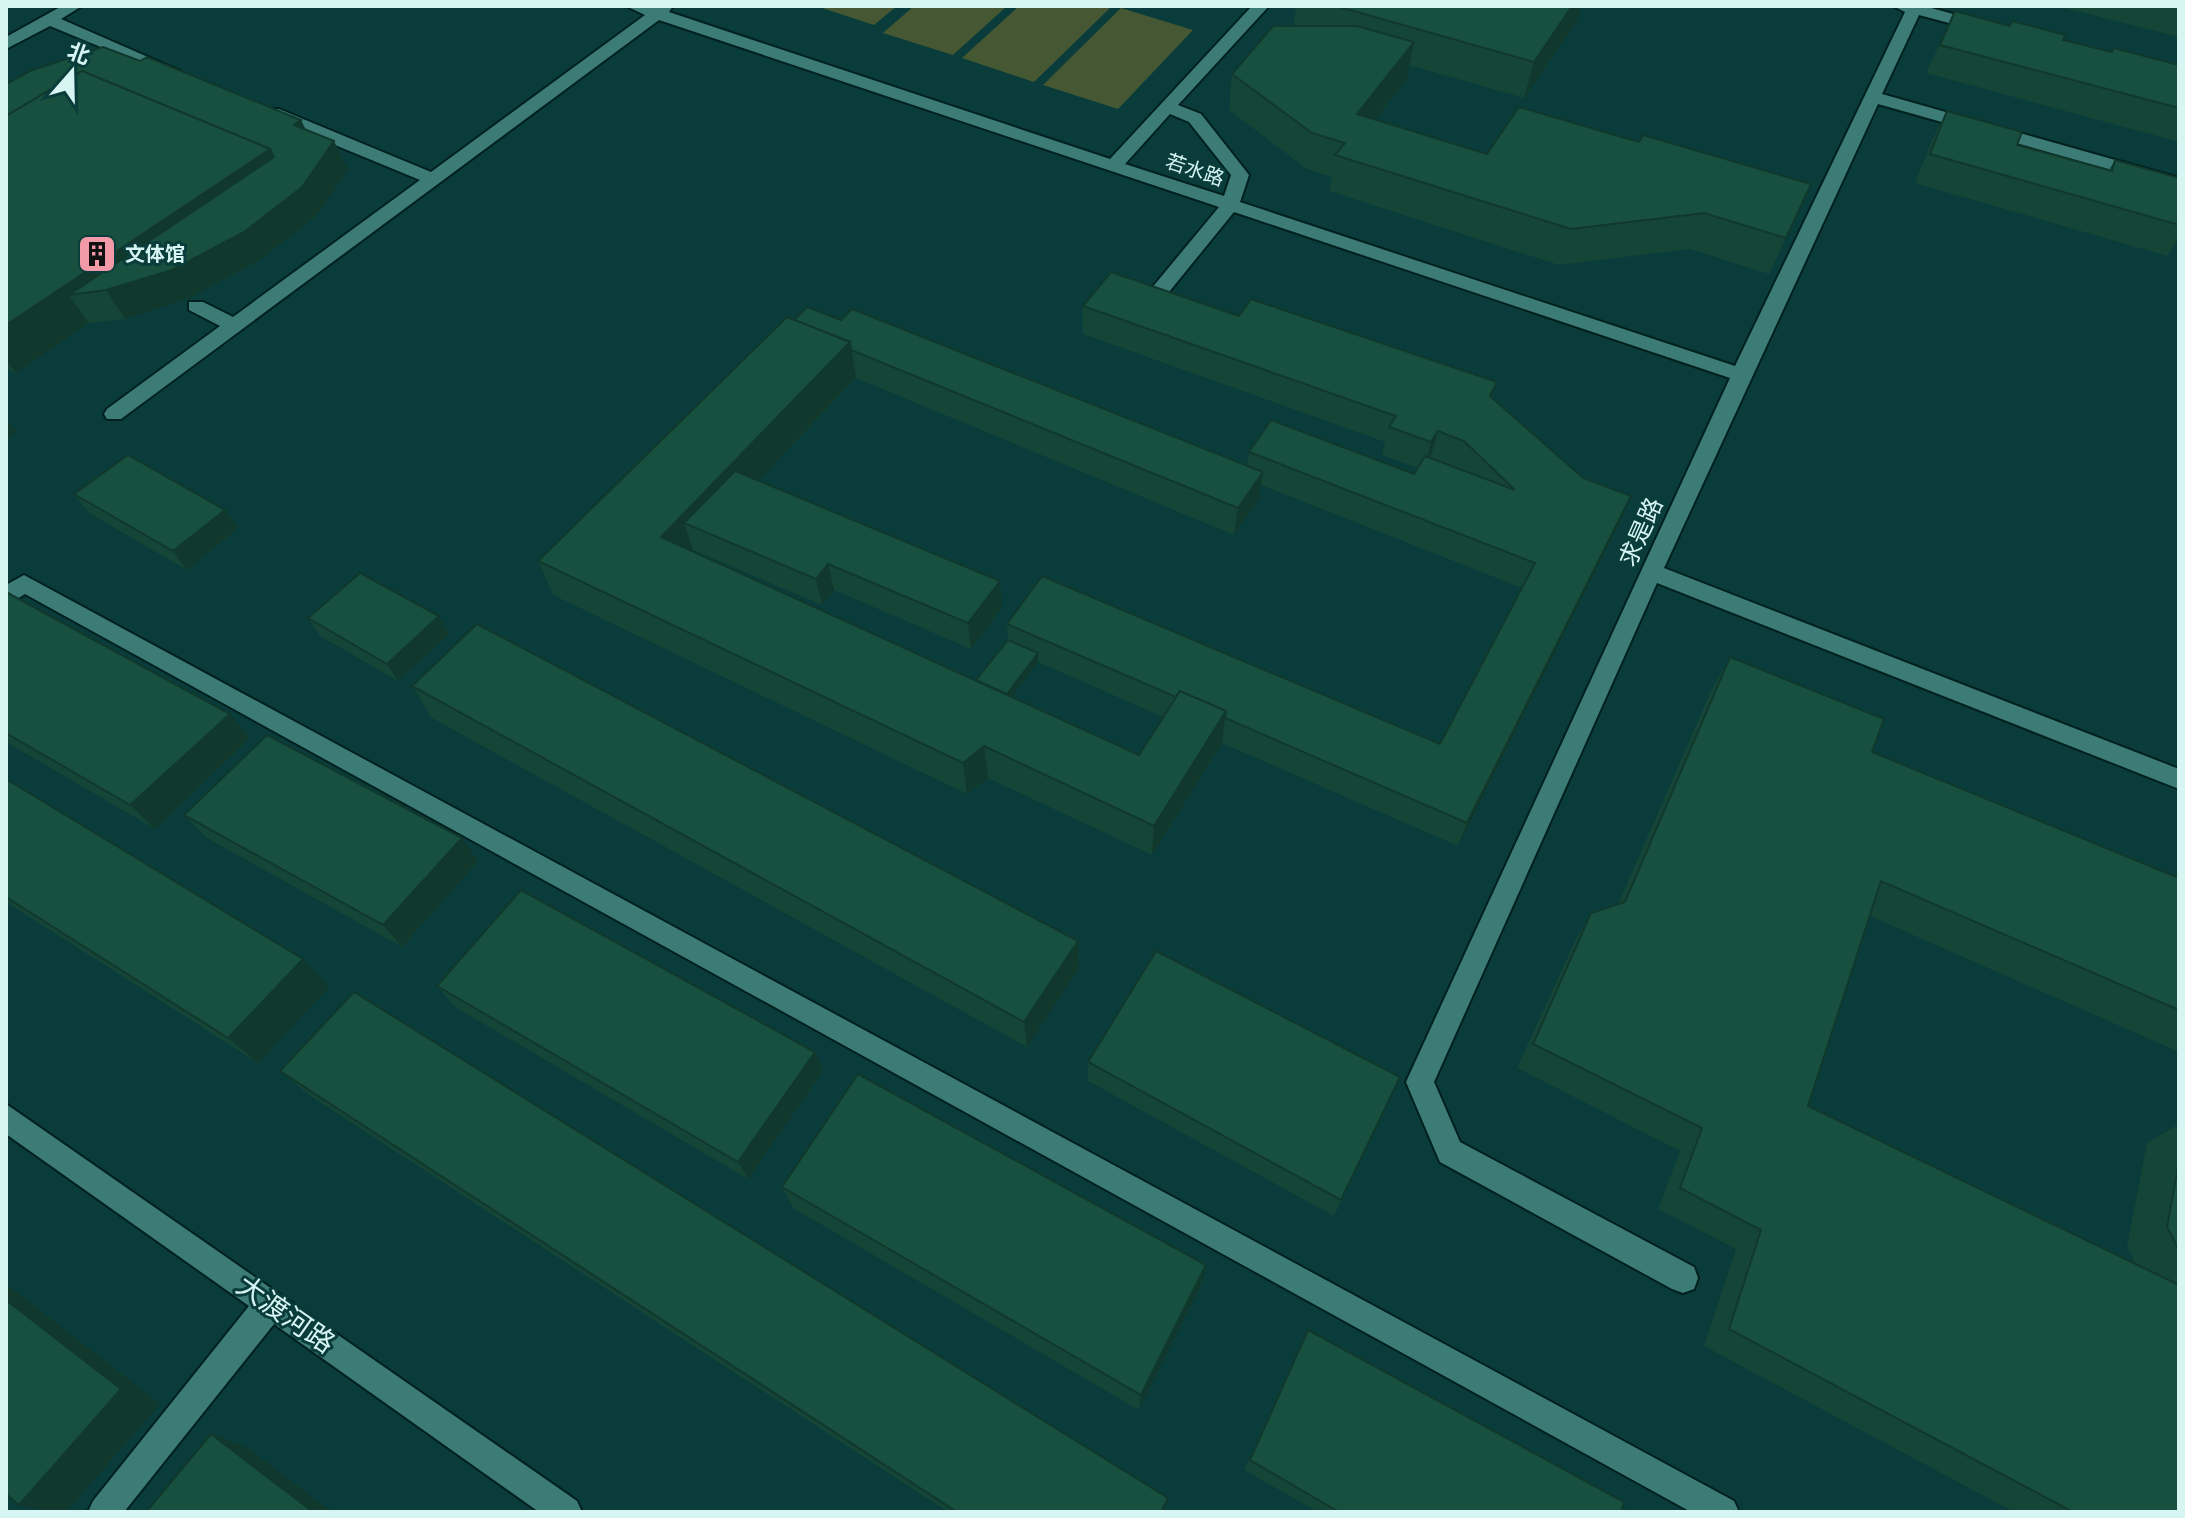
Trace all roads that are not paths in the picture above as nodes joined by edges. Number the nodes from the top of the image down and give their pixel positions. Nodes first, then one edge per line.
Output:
1 (74, 6) edge
2 (634, 6) edge
3 (1261, 6) edge
4 (1910, 7) edge
5 (663, 10) edge
6 (49, 20) junction
7 (2003, 32) edge
8 (6, 44) edge
9 (182, 75) edge
10 (1873, 97) junction
11 (256, 106) edge
12 (1167, 107) junction
13 (1113, 166) junction
14 (433, 179) junction
15 (2179, 184) edge
16 (1230, 205) junction
17 (1153, 299) edge
18 (196, 306) dead end
19 (234, 325) junction
20 (1741, 375) junction
21 (114, 414) dead end
22 (1651, 572) junction
23 (6, 597) edge
24 (2179, 779) edge
25 (6, 1117) edge
26 (1683, 1278) dead end
27 (271, 1303) junction
28 (104, 1512) edge
29 (566, 1512) edge
30 (1723, 1512) edge

1 - 6 street
2 - 5 street, 若水路
3 - 12 street
4 - 7 street
4 - 10 street, 求是路
5 - 13 street, 若水路
5 - 14 street
6 - 8 street
6 - 9 street
10 - 15 street
10 - 20 street, 求是路
11 - 14 street
12 - 13 street
12 - 16 street
13 - 16 street, 若水路
14 - 19 street
16 - 17 street
16 - 20 street, 若水路
18 - 19 street
19 - 21 street
20 - 22 street, 求是路
22 - 24 street
22 - 26 street, 求是路
23 - 30 street
25 - 27 street, 大渡河路
27 - 28 street
27 - 29 street, 大渡河路

